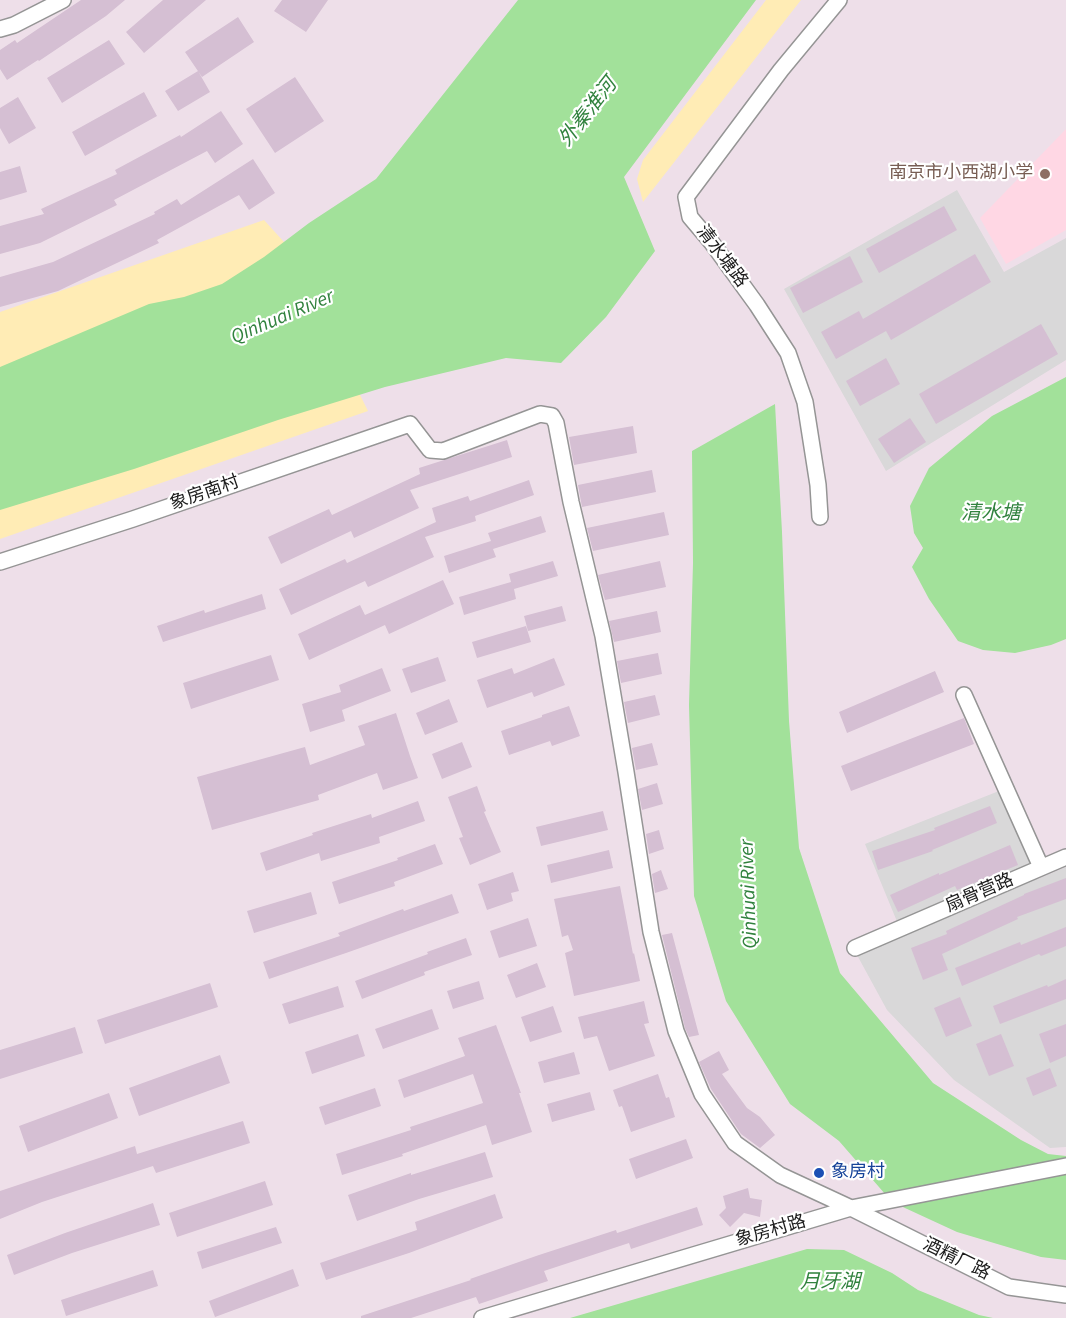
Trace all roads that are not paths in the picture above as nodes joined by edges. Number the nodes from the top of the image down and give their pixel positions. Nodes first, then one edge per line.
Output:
1 (63, 0) edge
2 (839, 0) edge
3 (44, 4) edge
4 (0, 29) edge
5 (410, 424) joint
6 (820, 517) dead end
7 (0, 562) edge
8 (964, 695) dead end
9 (1066, 856) edge
10 (1041, 867) junction
11 (855, 948) dead end
12 (1066, 1166) edge
13 (851, 1208) junction
14 (1066, 1295) edge
15 (508, 1314) edge
16 (482, 1318) edge

1 - 3 street
2 - 6 street, 清水塘路
3 - 4 street
5 - 7 street, 象房南村
5 - 13 street, 酒精厂路
8 - 10 street
9 - 10 street, 扇骨营路
10 - 11 street, 扇骨营路
12 - 13 street, 象房村路
13 - 14 street, 酒精厂路
13 - 15 street, 象房村路
15 - 16 street, 象房村路

